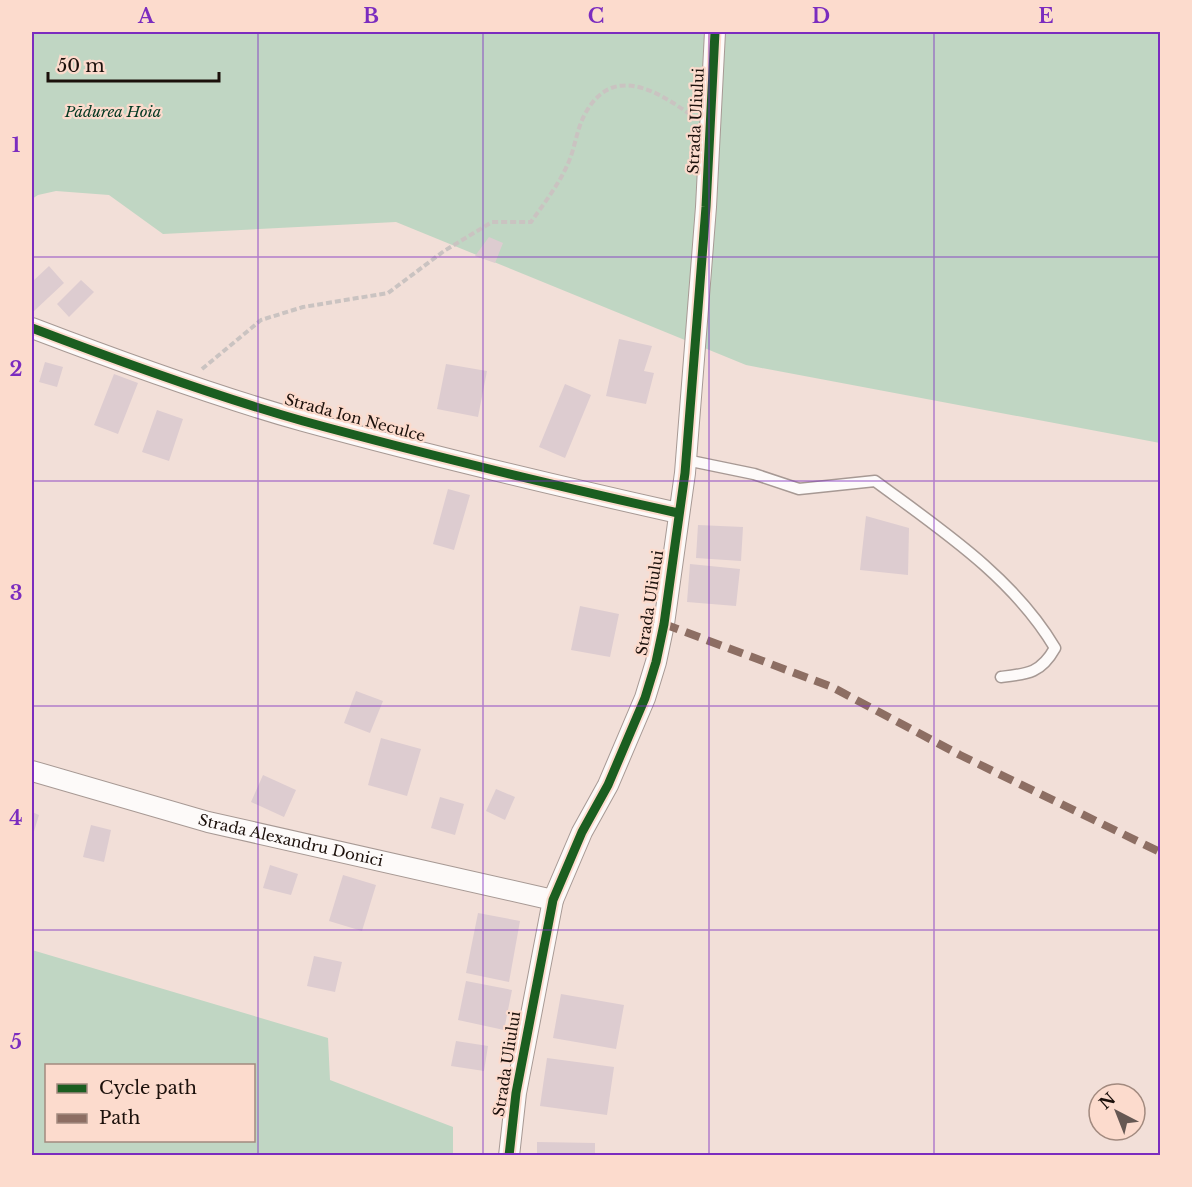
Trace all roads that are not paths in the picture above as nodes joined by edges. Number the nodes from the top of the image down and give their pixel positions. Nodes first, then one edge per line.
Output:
1 (715, 32) edge
2 (32, 328) edge
3 (686, 460) junction
4 (678, 513) junction
5 (1001, 677) dead end
6 (32, 771) edge
7 (553, 900) junction
8 (509, 1155) edge

1 - 3 street, Strada Uliului
2 - 4 street, Strada Ion Neculce
3 - 4 street, Strada Uliului
3 - 5 lane
4 - 7 street, Strada Uliului
6 - 7 street, Strada Alexandru Donici
7 - 8 street, Strada Uliului

